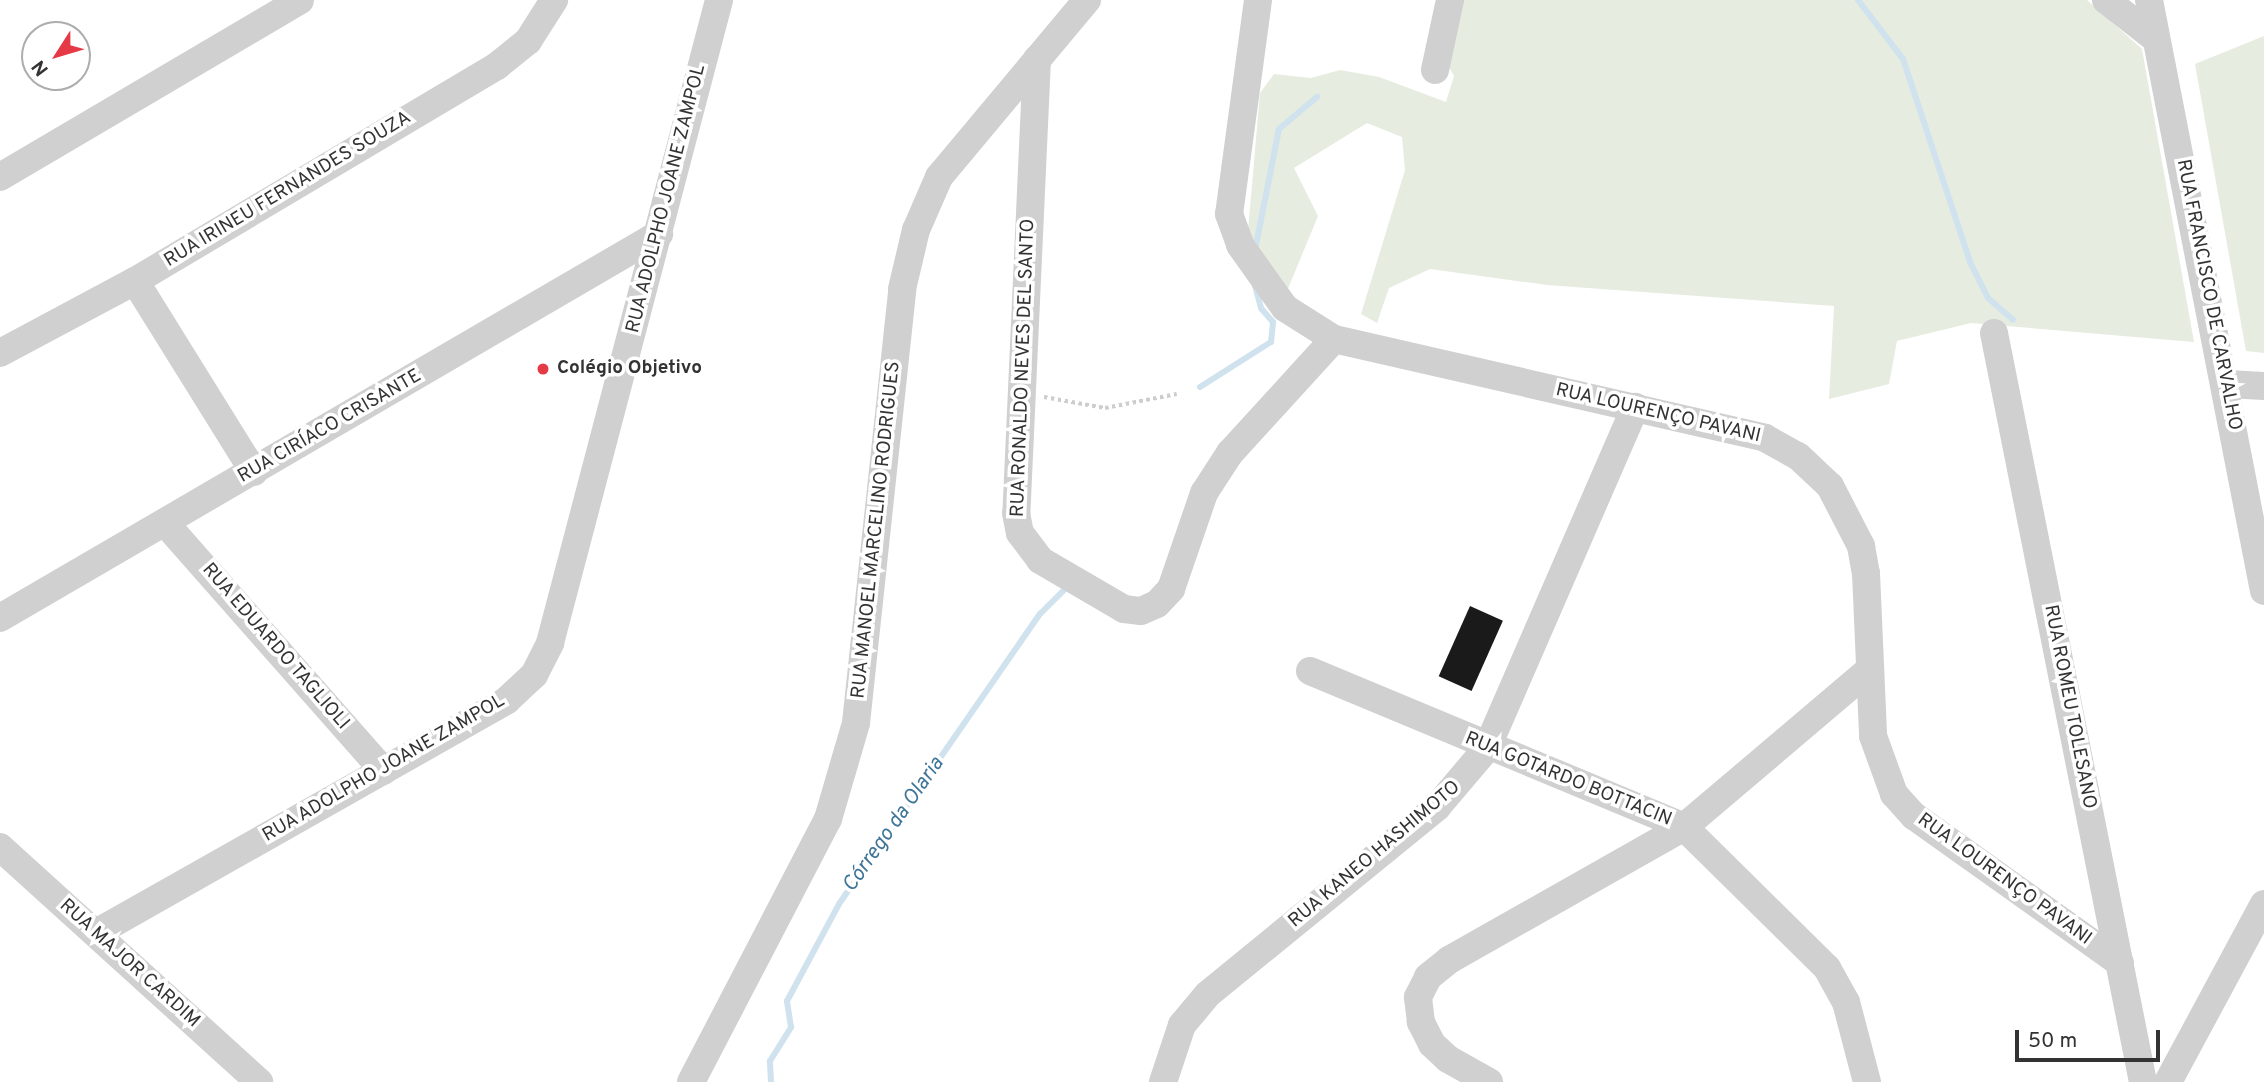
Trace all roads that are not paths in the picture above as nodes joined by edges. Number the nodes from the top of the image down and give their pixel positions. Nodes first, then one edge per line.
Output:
1 (299, 0) edge
2 (554, 0) edge
3 (719, 0) edge
4 (1087, 0) edge
5 (1258, 0) edge
6 (1450, 0) edge
7 (2106, 0) edge
8 (2149, 0) edge
9 (2156, 39) junction
10 (1037, 59) junction
11 (1435, 70) dead end
12 (0, 177) edge
13 (659, 234) junction
14 (135, 281) junction
15 (1994, 333) dead end
16 (1334, 339) junction
17 (0, 354) edge
18 (2227, 384) junction
19 (2264, 386) edge
20 (1635, 407) junction
21 (254, 472) junction
22 (166, 524) junction
23 (2264, 591) edge
24 (0, 618) edge
25 (1870, 669) junction
26 (1310, 671) dead end
27 (1487, 748) junction
28 (384, 771) junction
29 (1684, 827) junction
30 (2, 857) edge
31 (2264, 904) edge
32 (96, 933) junction
33 (2120, 963) junction
34 (258, 1082) edge
35 (691, 1082) edge
36 (1163, 1082) edge
37 (1489, 1082) edge
38 (1867, 1082) edge
39 (2143, 1082) edge
40 (2168, 1082) edge

1 - 12 street
2 - 14 street, RUA IRINEU FERNANDES SOUZA
3 - 13 street, RUA ADOLPHO JOANE ZAMPOL
4 - 10 street, RUA MANOEL MARCELINO RODRIGUES
5 - 16 street, RUA LOURENÇO PAVANI
6 - 11 street
7 - 9 street
8 - 9 street, RUA FRANCISCO DE CARVALHO
9 - 18 street, RUA FRANCISCO DE CARVALHO
10 - 16 street, RUA RONALDO NEVES DEL SANTO
10 - 35 street, RUA MANOEL MARCELINO RODRIGUES
13 - 21 street, RUA CIRÍACO CRISANTE
13 - 28 street, RUA ADOLPHO JOANE ZAMPOL
14 - 17 street, RUA IRINEU FERNANDES SOUZA
14 - 21 street
15 - 33 street, RUA ROMEU TOLESANO
16 - 20 street, RUA LOURENÇO PAVANI
18 - 19 street
18 - 23 street, RUA FRANCISCO DE CARVALHO
20 - 25 street, RUA LOURENÇO PAVANI
20 - 27 street, RUA KANEO HASHIMOTO
21 - 22 street, RUA CIRÍACO CRISANTE
22 - 24 street, RUA CIRÍACO CRISANTE
22 - 28 street, RUA EDUARDO TAGLIOLI
25 - 29 street
25 - 33 street, RUA LOURENÇO PAVANI
26 - 27 street, RUA GOTARDO BOTTACIN
27 - 29 street, RUA GOTARDO BOTTACIN
27 - 36 street, RUA KANEO HASHIMOTO
28 - 32 street, RUA ADOLPHO JOANE ZAMPOL
29 - 37 street
29 - 38 street, RUA GOTARDO BOTTACIN
30 - 32 street, RUA MAJOR CARDIM
31 - 40 street
32 - 34 street, RUA MAJOR CARDIM
33 - 39 street, RUA ROMEU TOLESANO

